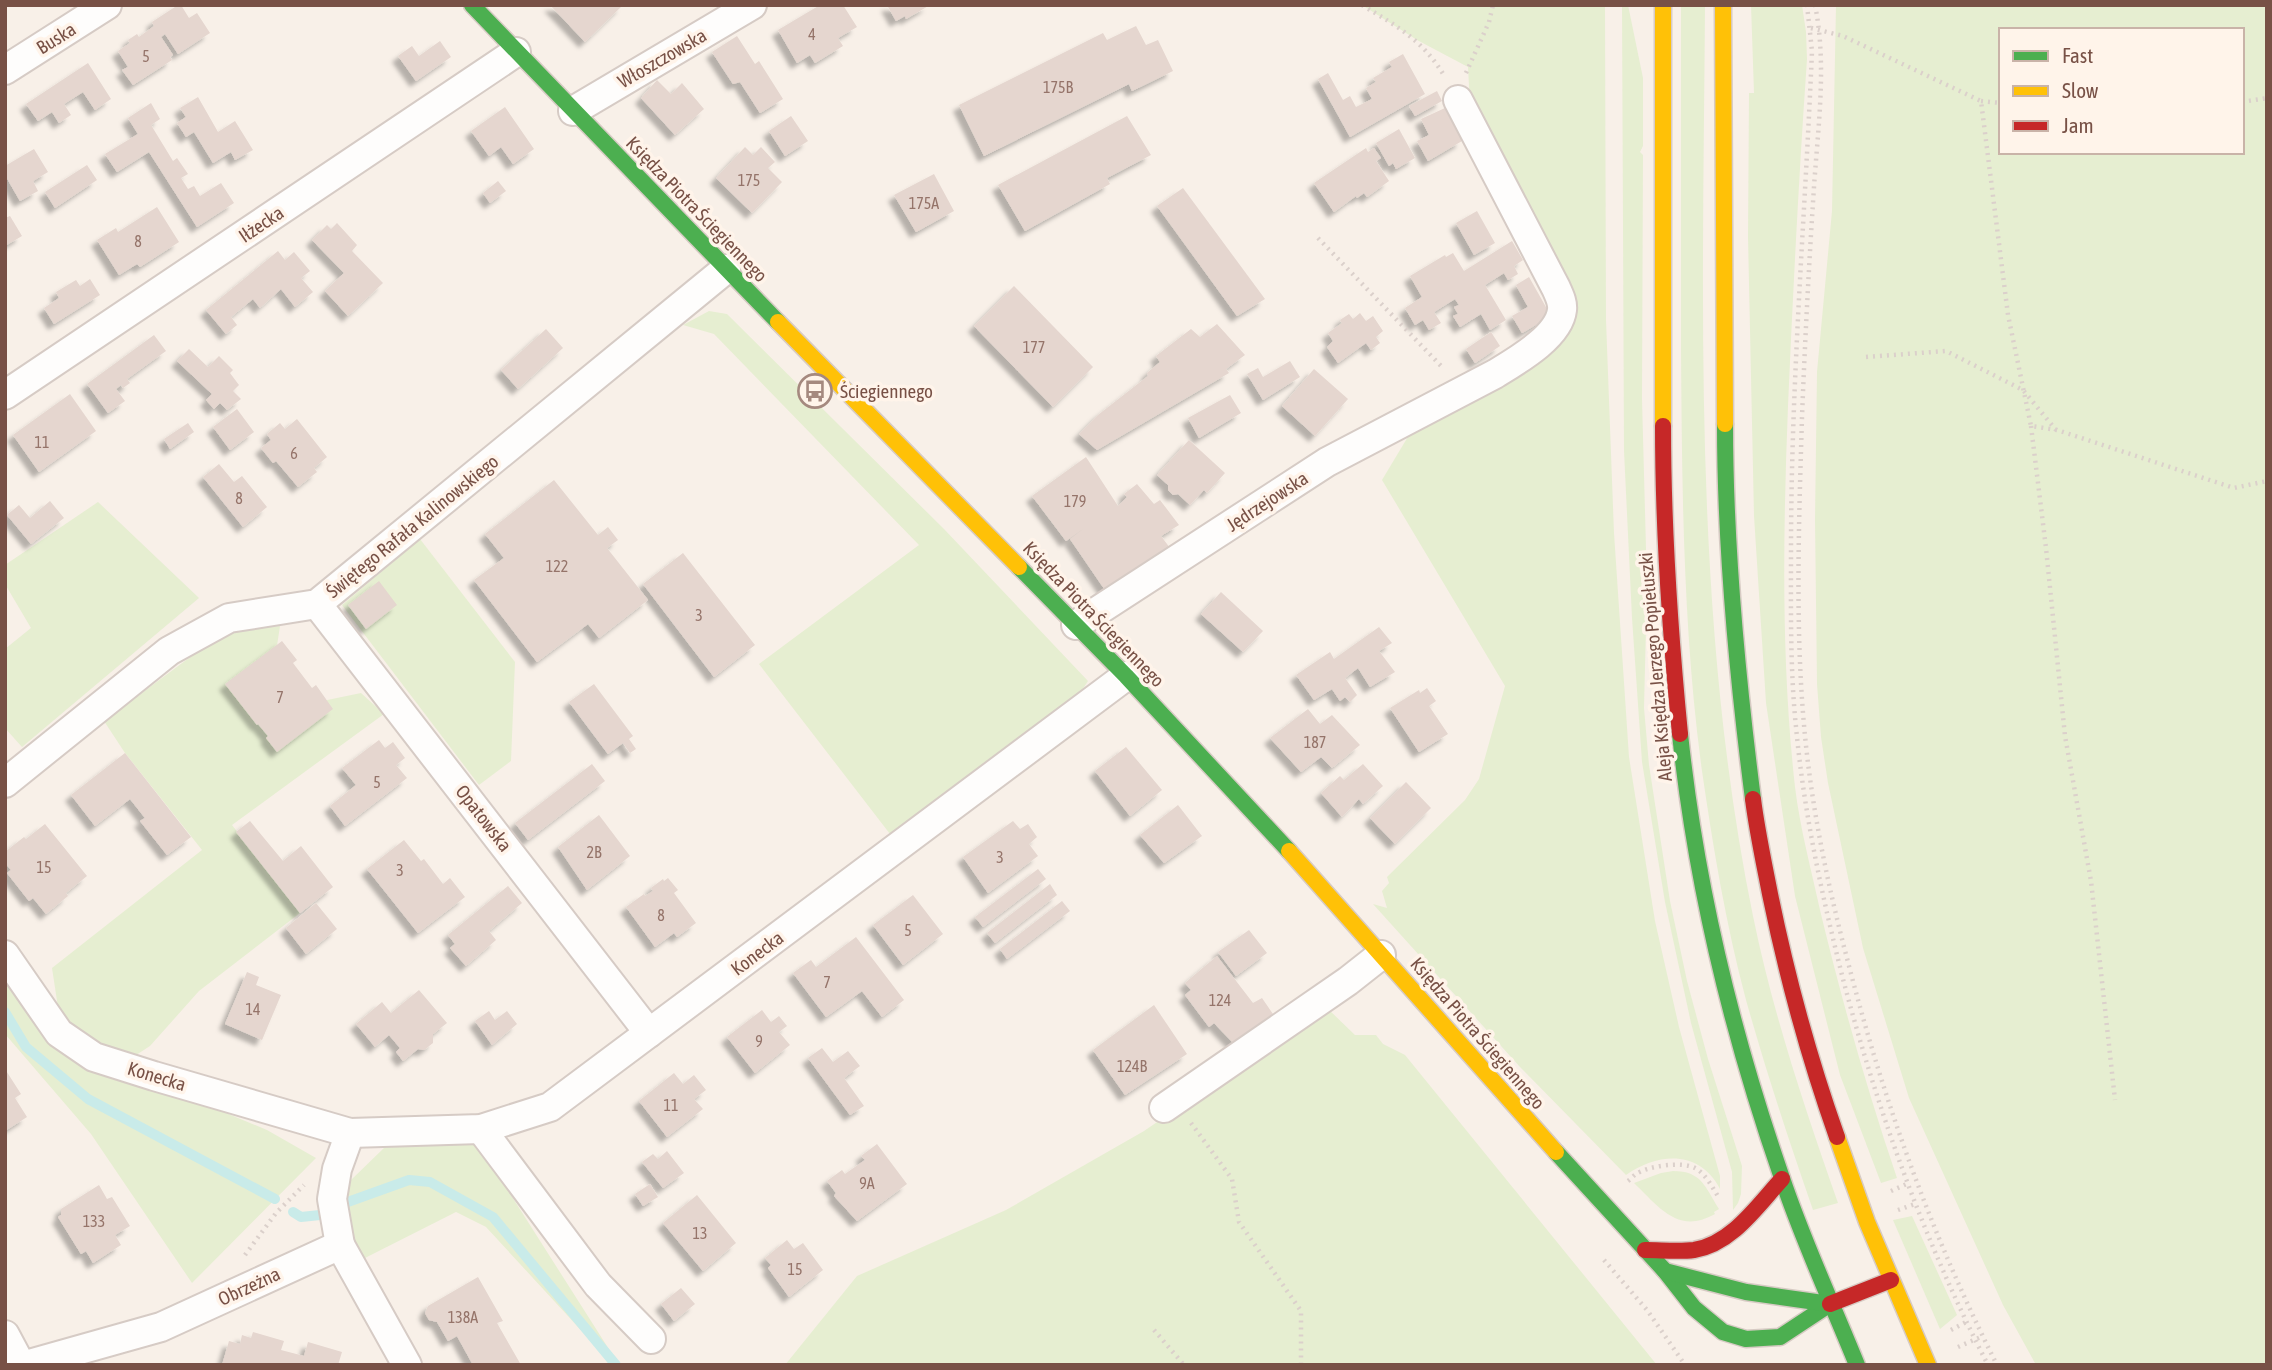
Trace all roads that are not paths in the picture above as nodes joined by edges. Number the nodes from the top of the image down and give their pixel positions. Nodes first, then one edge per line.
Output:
1 (107, 5) edge
2 (472, 5) edge
3 (752, 5) edge
4 (1663, 5) edge
5 (1723, 5) edge
6 (516, 52) junction
7 (5, 70) edge
8 (1458, 100) road end
9 (573, 111) junction
10 (726, 269) junction
11 (5, 396) edge
12 (317, 604) junction
13 (1076, 625) junction
14 (1126, 676) junction
15 (5, 783) edge
16 (1381, 955) junction
17 (5, 956) edge
18 (649, 1033) junction
19 (1174, 1110) road end
20 (481, 1129) junction
21 (350, 1133) junction
22 (1782, 1180) junction
23 (340, 1245) junction
24 (1645, 1250) junction
25 (1665, 1271) junction
26 (1891, 1280) junction
27 (1830, 1304) junction
28 (5, 1335) edge
29 (651, 1339) dead end
30 (21, 1365) edge
31 (26, 1365) edge
32 (407, 1365) edge
33 (1857, 1365) edge
34 (1928, 1365) edge

1 - 7 street, Buska
2 - 6 main road, Księdza Piotra Ściegiennego
3 - 9 street, Włoszczowska
4 - 22 main road, Aleja Księdza Jerzego Popiełuszki
5 - 26 main road
6 - 9 main road, Księdza Piotra Ściegiennego
6 - 11 street, Iłżecka
8 - 13 street, Jędrzejowska
9 - 10 main road, Księdza Piotra Ściegiennego
10 - 12 street, Świętego Rafała Kalinowskiego
10 - 13 main road, Księdza Piotra Ściegiennego
12 - 15 street, Świętego Rafała Kalinowskiego
12 - 18 street, Opatowska
13 - 14 main road, Księdza Piotra Ściegiennego
14 - 16 main road, Księdza Piotra Ściegiennego
14 - 18 street, Konecka
16 - 19 street
16 - 24 main road, Księdza Piotra Ściegiennego
17 - 21 street, Konecka
18 - 20 street, Konecka
20 - 21 street, Konecka
20 - 29 street
21 - 23 street
22 - 24 main road
22 - 27 main road, Aleja Księdza Jerzego Popiełuszki
23 - 31 street, Obrzeżna
23 - 32 street
24 - 25 main road, Księdza Piotra Ściegiennego
25 - 27 main road
25 - 27 main road, Księdza Piotra Ściegiennego
26 - 27 main road, Księdza Piotra Ściegiennego
26 - 34 main road
27 - 33 main road
28 - 30 street

